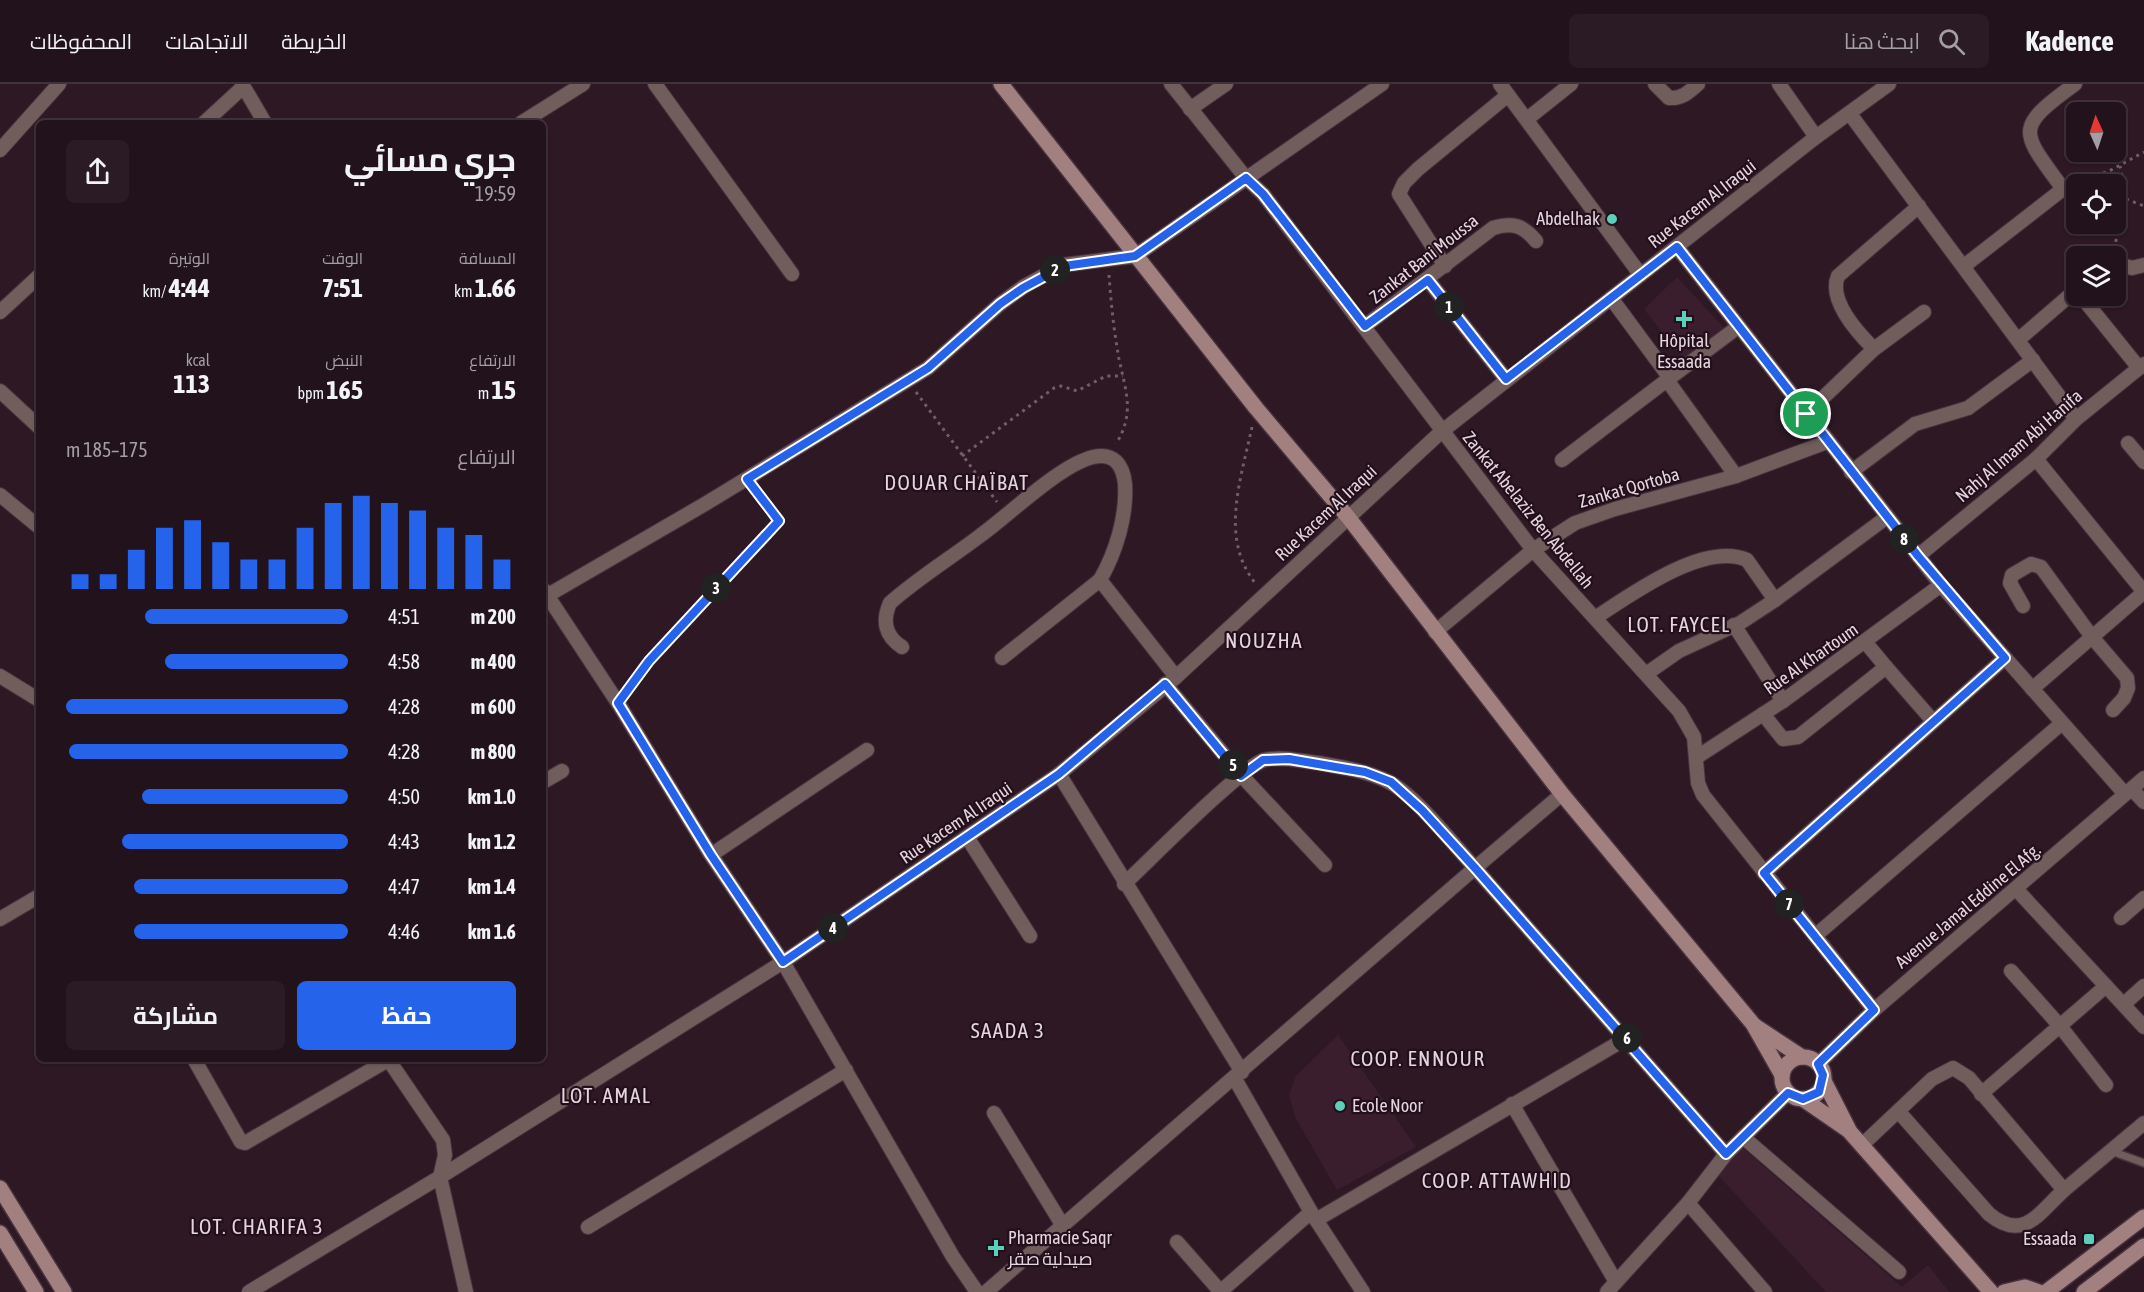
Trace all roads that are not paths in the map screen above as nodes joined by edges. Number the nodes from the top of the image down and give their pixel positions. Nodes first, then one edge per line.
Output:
1 (59, 84) edge
2 (583, 84) edge
3 (655, 84) edge
4 (1001, 84) edge
5 (1171, 84) edge
6 (1226, 84) edge
7 (1382, 84) edge
8 (1571, 84) edge
9 (1655, 84) edge
10 (1698, 84) edge
11 (1779, 84) edge
12 (1890, 84) edge
13 (2074, 84) edge
14 (242, 85) edge
15 (1504, 89) edge
16 (1190, 109) junction
17 (1850, 114) junction
18 (1527, 119) junction
19 (207, 120) edge
20 (263, 120) edge
21 (526, 120) edge
22 (1816, 137) junction
23 (0, 150) edge
24 (1246, 178) junction
25 (1919, 206) junction
26 (1536, 241) dead end
27 (1677, 247) junction
28 (1135, 256) junction
29 (2144, 265) edge
30 (1445, 266) junction
31 (1964, 266) junction
32 (2126, 266) edge
33 (792, 274) dead end
34 (1640, 274) junction
35 (36, 279) edge
36 (1428, 280) junction
37 (1611, 298) junction
38 (2066, 299) edge
39 (2090, 306) edge
40 (0, 312) edge
41 (1924, 312) dead end
42 (1365, 326) junction
43 (1738, 327) junction
44 (2018, 340) junction
45 (1874, 349) junction
46 (2033, 360) junction
47 (2142, 366) edge
48 (1506, 379) junction
49 (1669, 379) junction
50 (0, 391) edge
51 (1806, 414) junction
52 (2076, 419) junction
53 (36, 424) edge
54 (1442, 432) junction
55 (1827, 442) junction
56 (2128, 442) dead end
57 (1562, 459) dead end
58 (2036, 459) junction
59 (2144, 462) edge
60 (1851, 472) junction
61 (1736, 476) junction
62 (0, 495) edge
63 (1348, 517) junction
64 (1887, 517) junction
65 (36, 525) edge
66 (1533, 550) junction
67 (1918, 556) junction
68 (1101, 580) junction
69 (1941, 585) junction
70 (2144, 592) edge
71 (546, 593) edge
72 (546, 597) edge
73 (1775, 600) junction
74 (2023, 606) dead end
75 (1595, 618) junction
76 (1734, 625) junction
77 (1435, 632) junction
78 (2092, 637) junction
79 (1866, 643) junction
80 (902, 647) dead end
81 (1002, 658) dead end
82 (2005, 658) junction
83 (1886, 667) junction
84 (1646, 674) junction
85 (0, 676) edge
86 (1170, 680) junction
87 (2032, 689) junction
88 (36, 698) edge
89 (1783, 701) junction
90 (2113, 710) dead end
91 (1763, 714) junction
92 (1934, 721) junction
93 (2062, 723) junction
94 (867, 750) dead end
95 (1696, 757) junction
96 (561, 771) dead end
97 (1059, 774) junction
98 (1241, 776) junction
99 (2144, 778) edge
100 (546, 780) edge
101 (2128, 792) junction
102 (1562, 794) junction
103 (2144, 802) edge
104 (967, 837) junction
105 (711, 855) junction
106 (1325, 865) dead end
107 (1475, 868) junction
108 (1764, 873) junction
109 (1124, 884) junction
110 (2017, 890) junction
111 (36, 898) edge
112 (2144, 898) edge
113 (2121, 918) dead end
114 (0, 919) edge
115 (1030, 936) dead end
116 (1815, 936) junction
117 (783, 962) junction
118 (2011, 971) dead end
119 (2106, 986) junction
120 (2144, 986) edge
121 (2124, 1004) junction
122 (1874, 1010) junction
123 (1753, 1024) junction
124 (2060, 1026) junction
125 (2144, 1027) edge
126 (1627, 1038) junction
127 (1802, 1057) junction
128 (196, 1062) edge
129 (385, 1062) edge
130 (389, 1062) edge
131 (1818, 1064) junction
132 (846, 1070) junction
133 (1239, 1075) junction
134 (1782, 1076) junction
135 (1824, 1081) junction
136 (2106, 1085) dead end
137 (1788, 1093) junction
138 (1981, 1094) junction
139 (1803, 1099) junction
140 (1512, 1104) junction
141 (1899, 1112) junction
142 (994, 1113) dead end
143 (2144, 1123) edge
144 (1850, 1132) junction
145 (1743, 1137) junction
146 (1862, 1145) junction
147 (2111, 1151) junction
148 (1726, 1154) junction
149 (2144, 1163) edge
150 (440, 1177) junction
151 (0, 1188) edge
152 (2064, 1190) junction
153 (1688, 1203) junction
154 (1314, 1216) junction
155 (2144, 1217) edge
156 (1063, 1226) junction
157 (588, 1227) dead end
158 (0, 1233) edge
159 (1177, 1242) dead end
160 (2144, 1246) edge
161 (1899, 1272) dead end
162 (1611, 1287) edge
163 (36, 1292) edge
164 (64, 1292) edge
165 (249, 1292) edge
166 (466, 1292) edge
167 (977, 1292) edge
168 (986, 1292) edge
169 (1220, 1292) edge
170 (1363, 1292) edge
171 (1765, 1292) edge
172 (1990, 1292) edge
173 (2004, 1292) edge
174 (2039, 1292) edge
175 (2046, 1292) edge
176 (2084, 1292) edge

1 - 23 street
2 - 21 street
3 - 33 street
4 - 28 street
5 - 16 street, Zankat Abelaziz Ben Abdellah
6 - 16 street
7 - 24 street
8 - 18 street
9 - 10 street
11 - 22 street
12 - 17 street, Rue Kacem Al Iraqui
13 - 31 street
14 - 19 street
14 - 20 street
15 - 18 street
15 - 30 street
16 - 24 street, Zankat Abelaziz Ben Abdellah
17 - 22 street, Rue Kacem Al Iraqui
17 - 25 street
18 - 34 street
22 - 27 street, Rue Kacem Al Iraqui
24 - 28 street
24 - 42 street, Zankat Abelaziz Ben Abdellah
25 - 31 street
25 - 45 street
26 - 30 street, Zankat Bani Moussa
27 - 34 street, Rue Kacem Al Iraqui
27 - 43 street
28 - 63 street
28 - 71 street
29 - 32 street
30 - 36 street, Zankat Bani Moussa
31 - 44 street
34 - 37 street, Rue Kacem Al Iraqui
35 - 40 street
36 - 42 street, Zankat Bani Moussa
36 - 48 street
37 - 48 street, Rue Kacem Al Iraqui
37 - 49 street
38 - 44 street
39 - 47 street
41 - 45 street
42 - 54 street, Zankat Abelaziz Ben Abdellah
43 - 49 street
43 - 51 street
44 - 46 street
45 - 51 street
46 - 52 street
46 - 60 street
47 - 52 street, Nahj Al Imam Abi Hanifa
48 - 54 street, Rue Kacem Al Iraqui
49 - 57 street
49 - 61 street
50 - 53 street
51 - 55 street
52 - 58 street, Nahj Al Imam Abi Hanifa
54 - 63 street, Rue Kacem Al Iraqui
54 - 66 street, Zankat Abelaziz Ben Abdellah
55 - 60 street
55 - 61 street, Zankat Qortoba
56 - 59 street
58 - 67 street, Nahj Al Imam Abi Hanifa
58 - 70 street
60 - 64 street
61 - 66 street, Zankat Qortoba
62 - 65 street
63 - 77 street
63 - 86 street, Rue Kacem Al Iraqui
64 - 67 street
64 - 73 street
66 - 75 street, Zankat Abelaziz Ben Abdellah
66 - 77 street, Zankat Qortoba
67 - 69 street
68 - 80 street
68 - 81 street
68 - 86 street
69 - 79 street, Rue Al Khartoum
69 - 82 street
70 - 78 street
72 - 105 street
73 - 75 street
73 - 76 street
74 - 78 street
75 - 84 street, Zankat Abelaziz Ben Abdellah
76 - 84 street
76 - 89 street
77 - 102 street
78 - 87 street
78 - 90 street
79 - 83 street
79 - 89 street, Rue Al Khartoum
82 - 87 street
82 - 92 street
83 - 91 street
83 - 92 street
84 - 95 street, Zankat Abelaziz Ben Abdellah
85 - 88 street
86 - 97 street, Rue Kacem Al Iraqui
86 - 98 street
87 - 93 street
89 - 91 street, Rue Al Khartoum
91 - 95 street, Rue Al Khartoum
92 - 108 street
93 - 101 street
93 - 116 street
94 - 105 street
95 - 108 street, Zankat Abelaziz Ben Abdellah
96 - 100 street
97 - 104 street, Rue Kacem Al Iraqui
97 - 109 street
98 - 106 street
98 - 107 street
98 - 109 street
99 - 101 street, Avenue Jamal Eddine El Afg.
101 - 103 street
101 - 110 street, Avenue Jamal Eddine El Afg.
102 - 107 street
102 - 123 street
104 - 115 street
104 - 117 street, Rue Kacem Al Iraqui
105 - 117 street
107 - 126 street
107 - 133 street
108 - 116 street, Zankat Abelaziz Ben Abdellah
109 - 133 street
110 - 119 street
110 - 122 street, Avenue Jamal Eddine El Afg.
111 - 114 street
112 - 113 street
116 - 122 street, Zankat Abelaziz Ben Abdellah
117 - 132 street
117 - 150 street, Rue Kacem Al Iraqui
118 - 124 street
119 - 121 street
119 - 124 street
120 - 121 street
121 - 125 street
122 - 131 street, Avenue Jamal Eddine El Afg.
123 - 127 street
123 - 134 street
124 - 136 street
124 - 138 street
126 - 140 street
126 - 148 street
127 - 131 street
127 - 134 street
128 - 129 street
130 - 150 street
131 - 135 street
132 - 157 street
132 - 167 street
133 - 154 street
133 - 156 street
134 - 137 street
135 - 139 street
135 - 144 street
137 - 139 street
137 - 145 street
138 - 141 street
138 - 152 street
139 - 144 street
140 - 154 street
140 - 162 street
141 - 146 street
141 - 152 street
142 - 156 street
143 - 147 street
144 - 146 street
145 - 148 street
145 - 161 street
146 - 172 street
147 - 149 lane
147 - 152 street
148 - 153 street
150 - 165 street, Rue Kacem Al Iraqui
150 - 166 street
151 - 164 street
153 - 162 street
153 - 171 street
154 - 169 street
154 - 170 street
155 - 175 street
156 - 168 street
158 - 163 street
159 - 169 street
160 - 176 street
173 - 174 street

